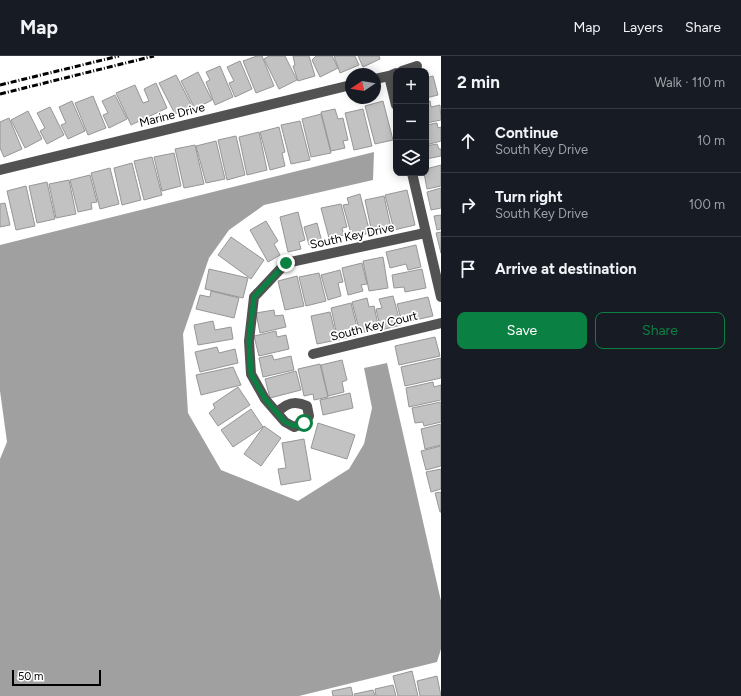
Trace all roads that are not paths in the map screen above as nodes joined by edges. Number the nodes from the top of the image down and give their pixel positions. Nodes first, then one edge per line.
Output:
1 (417, 66) dead end
2 (411, 68) edge
3 (393, 74) edge
4 (381, 77) edge
5 (345, 86) edge
6 (0, 170) edge
7 (413, 176) edge
8 (425, 233) junction
9 (441, 297) edge
10 (441, 323) edge
11 (313, 354) dead end
12 (276, 413) dead end

1 - 2 street
3 - 4 street
5 - 6 street, Marine Drive
7 - 8 street
8 - 9 street
8 - 12 street, South Key Drive
10 - 11 street, South Key Court

